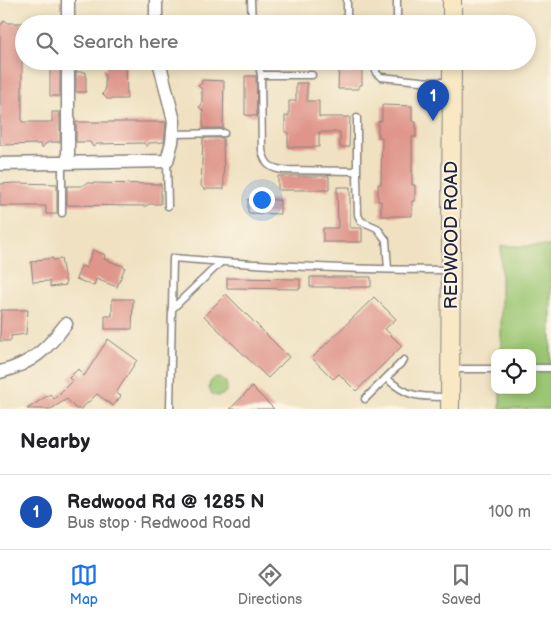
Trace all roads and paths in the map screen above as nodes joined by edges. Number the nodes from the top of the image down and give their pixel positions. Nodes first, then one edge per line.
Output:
1 (68, 0) edge
2 (156, 0) edge
3 (252, 0) edge
4 (347, 0) edge
5 (397, 0) edge
6 (452, 0) edge
7 (68, 15) edge
8 (156, 15) edge
9 (252, 15) edge
10 (347, 15) edge
11 (397, 15) edge
12 (452, 15) edge
13 (68, 70) edge
14 (161, 70) edge
15 (260, 70) edge
16 (376, 70) edge
17 (452, 70) edge
18 (261, 75) junction
19 (312, 75) dead end
20 (452, 82) junction
21 (357, 118) dead end
22 (224, 133) dead end
23 (173, 134) junction
24 (167, 162) junction
25 (65, 163) junction
26 (0, 164) edge
27 (357, 175) junction
28 (168, 206) dead end
29 (62, 213) dead end
30 (221, 262) junction
31 (388, 269) junction
32 (451, 270) junction
33 (172, 309) junction
34 (66, 324) dead end
35 (404, 360) dead end
36 (536, 368) edge
37 (551, 368) edge
38 (450, 369) junction
39 (491, 369) edge
40 (0, 372) edge
41 (386, 378) junction
42 (365, 399) dead end
43 (450, 403) edge
44 (170, 409) edge

1 - 7 street
2 - 8 street
3 - 9 lane
4 - 10 lane
5 - 11 lane
6 - 12 main road
13 - 25 street
14 - 23 street
15 - 18 lane
16 - 20 lane
17 - 20 main road, REDWOOD ROAD
18 - 19 lane
18 - 27 lane
20 - 32 main road, REDWOOD ROAD
21 - 27 lane
22 - 23 lane
23 - 24 street
24 - 25 street
24 - 28 lane
25 - 26 street
25 - 29 lane
27 - 31 lane
30 - 31 lane
30 - 33 lane
30 - 33 lane
31 - 32 lane
32 - 38 main road, REDWOOD ROAD
33 - 44 lane
34 - 40 street
35 - 41 lane
36 - 37 lane
38 - 39 lane
38 - 43 main road, REDWOOD ROAD
41 - 42 lane
41 - 43 lane

